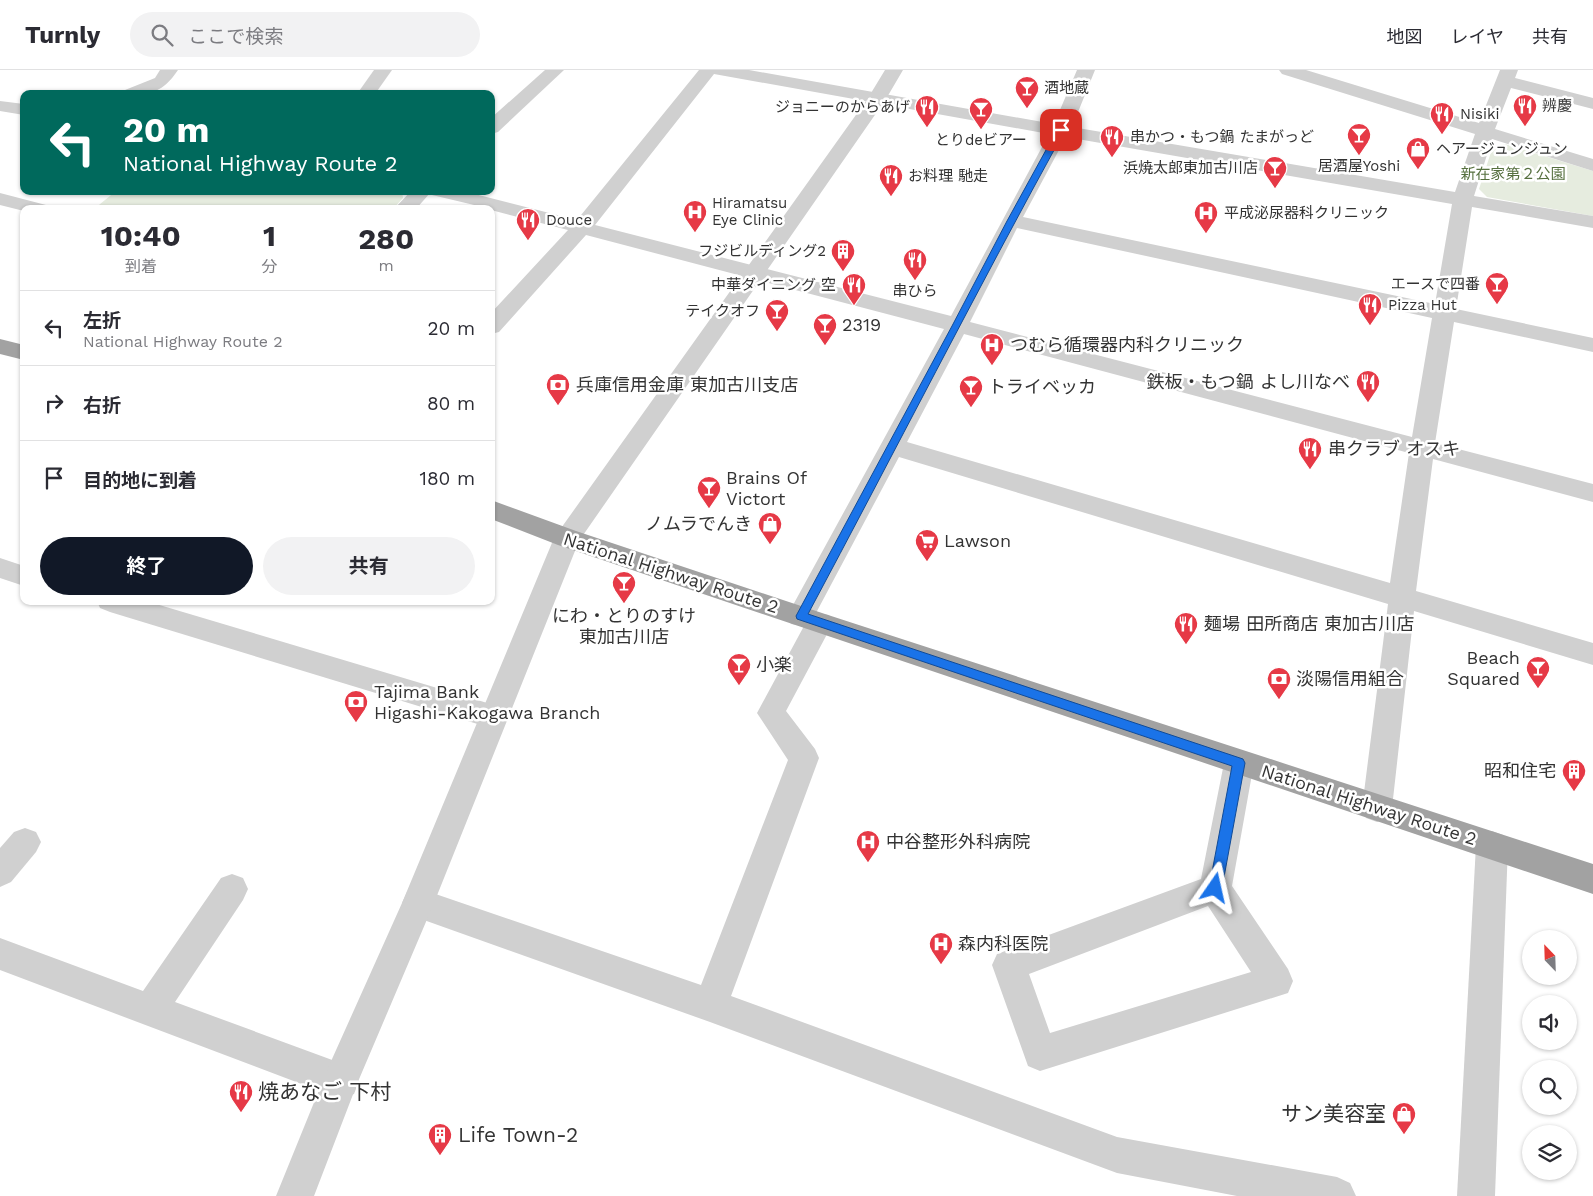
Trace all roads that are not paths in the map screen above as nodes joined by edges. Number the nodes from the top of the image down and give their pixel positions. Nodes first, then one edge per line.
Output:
1 (169, 70) edge
2 (382, 70) edge
3 (555, 70) edge
4 (708, 70) edge
5 (720, 70) edge
6 (894, 70) edge
7 (1086, 70) edge
8 (1288, 70) edge
9 (1507, 75) edge
10 (141, 90) edge
11 (369, 90) edge
12 (877, 99) junction
13 (1593, 104) edge
14 (0, 106) edge
15 (20, 109) edge
16 (495, 124) edge
17 (1061, 130) junction
18 (1485, 131) junction
19 (1593, 165) edge
20 (418, 195) edge
21 (456, 195) edge
22 (4, 196) edge
23 (1463, 199) junction
24 (28, 205) edge
25 (408, 205) edge
26 (1011, 221) junction
27 (1593, 222) edge
28 (582, 227) junction
29 (756, 272) junction
30 (1444, 312) junction
31 (495, 323) edge
32 (957, 326) junction
33 (1593, 344) edge
34 (0, 346) edge
35 (20, 352) edge
36 (892, 446) junction
37 (1422, 447) junction
38 (1593, 493) edge
39 (495, 511) edge
40 (567, 538) junction
41 (0, 568) edge
42 (20, 575) edge
43 (1402, 597) junction
44 (123, 605) edge
45 (810, 619) junction
46 (1593, 654) edge
47 (494, 717) junction
48 (1239, 763) junction
49 (1377, 808) junction
50 (25, 842) dead end
51 (1492, 845) junction
52 (0, 872) edge
53 (1593, 879) edge
54 (1215, 888) junction
55 (232, 889) dead end
56 (418, 903) junction
57 (0, 954) edge
58 (710, 1005) junction
59 (150, 1010) junction
60 (341, 1081) junction
61 (294, 1196) edge
62 (1336, 1196) edge
63 (1476, 1196) edge

1 - 10 street
2 - 11 street
3 - 16 street
4 - 28 street
5 - 12 street
6 - 12 street
7 - 17 street
8 - 18 street
9 - 13 street
9 - 18 street
12 - 17 street
12 - 29 street
14 - 15 street
17 - 23 street
17 - 26 street
18 - 19 street
18 - 23 street
20 - 25 street
21 - 28 street
22 - 24 street
23 - 27 street
23 - 30 street
26 - 30 street
26 - 32 street
28 - 29 street
28 - 31 street
29 - 32 street
29 - 40 street
30 - 33 street
30 - 37 street
32 - 36 street
32 - 37 street
34 - 35 highway
36 - 43 street
36 - 45 street
37 - 38 street
37 - 43 street
39 - 40 highway, National Highway Route 2
40 - 45 highway, National Highway Route 2
40 - 47 street
41 - 42 street
43 - 46 street
43 - 49 street
44 - 47 street
45 - 48 highway, National Highway Route 2
45 - 58 street
47 - 56 street
48 - 49 highway, National Highway Route 2
48 - 54 street
49 - 51 highway, National Highway Route 2
50 - 52 street
51 - 53 highway, National Highway Route 2
51 - 63 street
54 - 54 street
55 - 59 street
56 - 58 street
56 - 60 street
57 - 59 street
58 - 62 street
59 - 60 street
60 - 61 street

